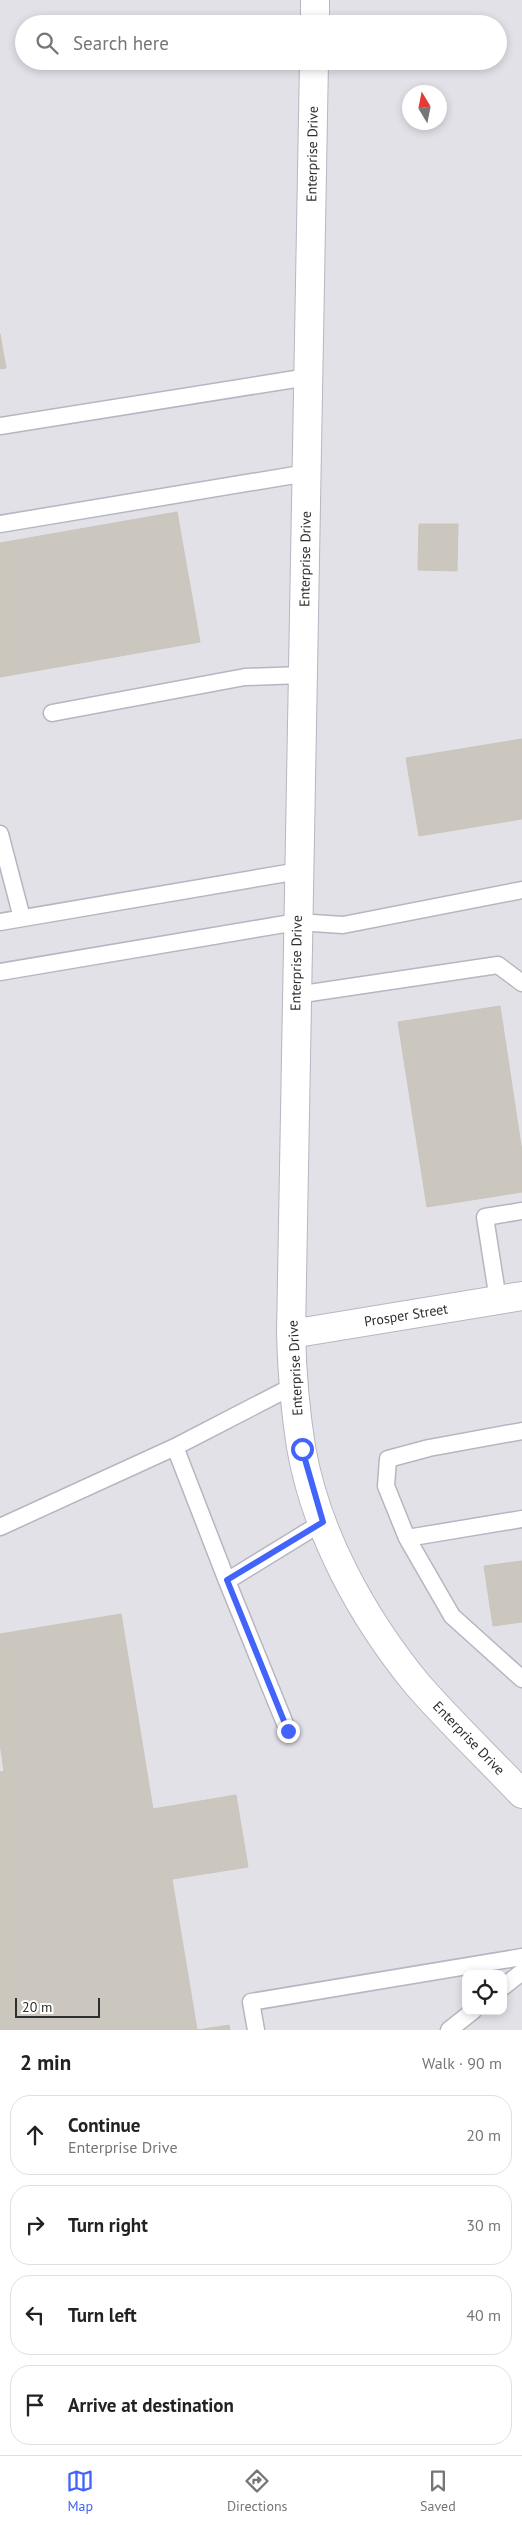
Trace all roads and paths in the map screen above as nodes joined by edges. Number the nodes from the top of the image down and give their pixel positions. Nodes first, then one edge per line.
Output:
1 (315, 0) edge
2 (315, 15) edge
3 (314, 70) edge
4 (308, 377) junction
5 (0, 426) edge
6 (306, 473) junction
7 (0, 524) edge
8 (303, 675) junction
9 (52, 713) dead end
10 (0, 834) edge
11 (299, 871) junction
12 (522, 890) edge
13 (22, 918) junction
14 (0, 922) edge
15 (297, 922) junction
16 (0, 972) edge
17 (522, 982) edge
18 (296, 995) junction
19 (522, 1211) edge
20 (510, 1298) edge
21 (291, 1334) junction
22 (292, 1386) junction
23 (522, 1431) edge
24 (175, 1447) junction
25 (522, 1519) edge
26 (323, 1522) junction
27 (0, 1527) edge
28 (406, 1538) junction
29 (227, 1580) junction
30 (522, 1679) edge
31 (288, 1731) dead end
32 (522, 1794) edge
33 (522, 1957) edge
34 (522, 1972) edge
35 (507, 1984) edge
36 (468, 2015) edge
37 (256, 2030) edge
38 (449, 2030) edge

1 - 2 street
3 - 4 street, Enterprise Drive
4 - 5 lane
4 - 6 street, Enterprise Drive
6 - 7 lane
6 - 8 street, Enterprise Drive
8 - 9 lane
8 - 11 street, Enterprise Drive
10 - 13 lane
11 - 13 lane
11 - 15 street, Enterprise Drive
12 - 15 lane
13 - 14 lane
15 - 16 lane
15 - 18 street, Enterprise Drive
17 - 18 lane
18 - 21 street, Enterprise Drive
19 - 20 lane
20 - 21 street, Prosper Street
21 - 22 street, Enterprise Drive
22 - 24 lane
22 - 26 street, Enterprise Drive
23 - 28 lane
24 - 27 lane
24 - 29 lane
25 - 28 lane
26 - 29 lane
26 - 32 street, Enterprise Drive
28 - 30 lane
29 - 31 lane
33 - 37 lane
34 - 35 lane
36 - 38 lane

